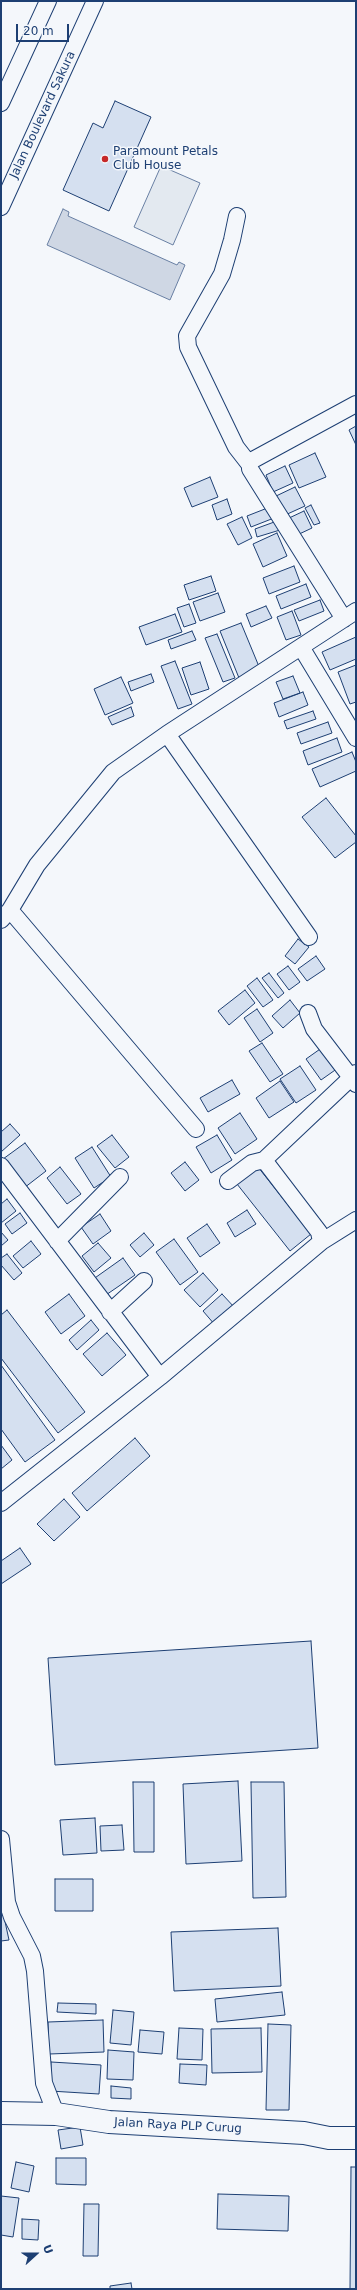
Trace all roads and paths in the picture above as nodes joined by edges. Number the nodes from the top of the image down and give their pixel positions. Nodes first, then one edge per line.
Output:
1 (48, 1) edge
2 (95, 1) edge
3 (1, 103) edge
4 (1, 207) edge
5 (237, 216) dead end
6 (356, 404) edge
7 (250, 465) junction
8 (350, 615) edge
9 (301, 647) junction
10 (167, 734) junction
11 (356, 738) edge
12 (5, 915) edge
13 (309, 937) dead end
14 (308, 1013) dead end
15 (354, 1078) edge
16 (196, 1129) dead end
17 (264, 1160) junction
18 (1, 1166) edge
19 (120, 1177) dead end
20 (228, 1181) dead end
21 (356, 1220) edge
22 (57, 1241) junction
23 (321, 1242) junction
24 (144, 1281) dead end
25 (110, 1312) junction
26 (160, 1377) junction
27 (1, 1503) edge
28 (1, 1839) edge
29 (1, 2113) edge
30 (56, 2114) junction
31 (356, 2138) edge

1 - 3 street
2 - 4 street, Jalan Boulevard Sakura
5 - 7 street
6 - 7 street
7 - 8 street
8 - 9 street
9 - 10 street
9 - 11 street
10 - 12 street
10 - 13 street
12 - 16 street
14 - 15 street
15 - 17 street
17 - 20 street
17 - 23 street
18 - 22 street
19 - 22 street
21 - 23 street
22 - 25 street
23 - 26 street
24 - 25 street
25 - 26 street
26 - 27 street
28 - 30 street
29 - 30 main road, Jalan Raya PLP Curug
30 - 31 main road, Jalan Raya PLP Curug

